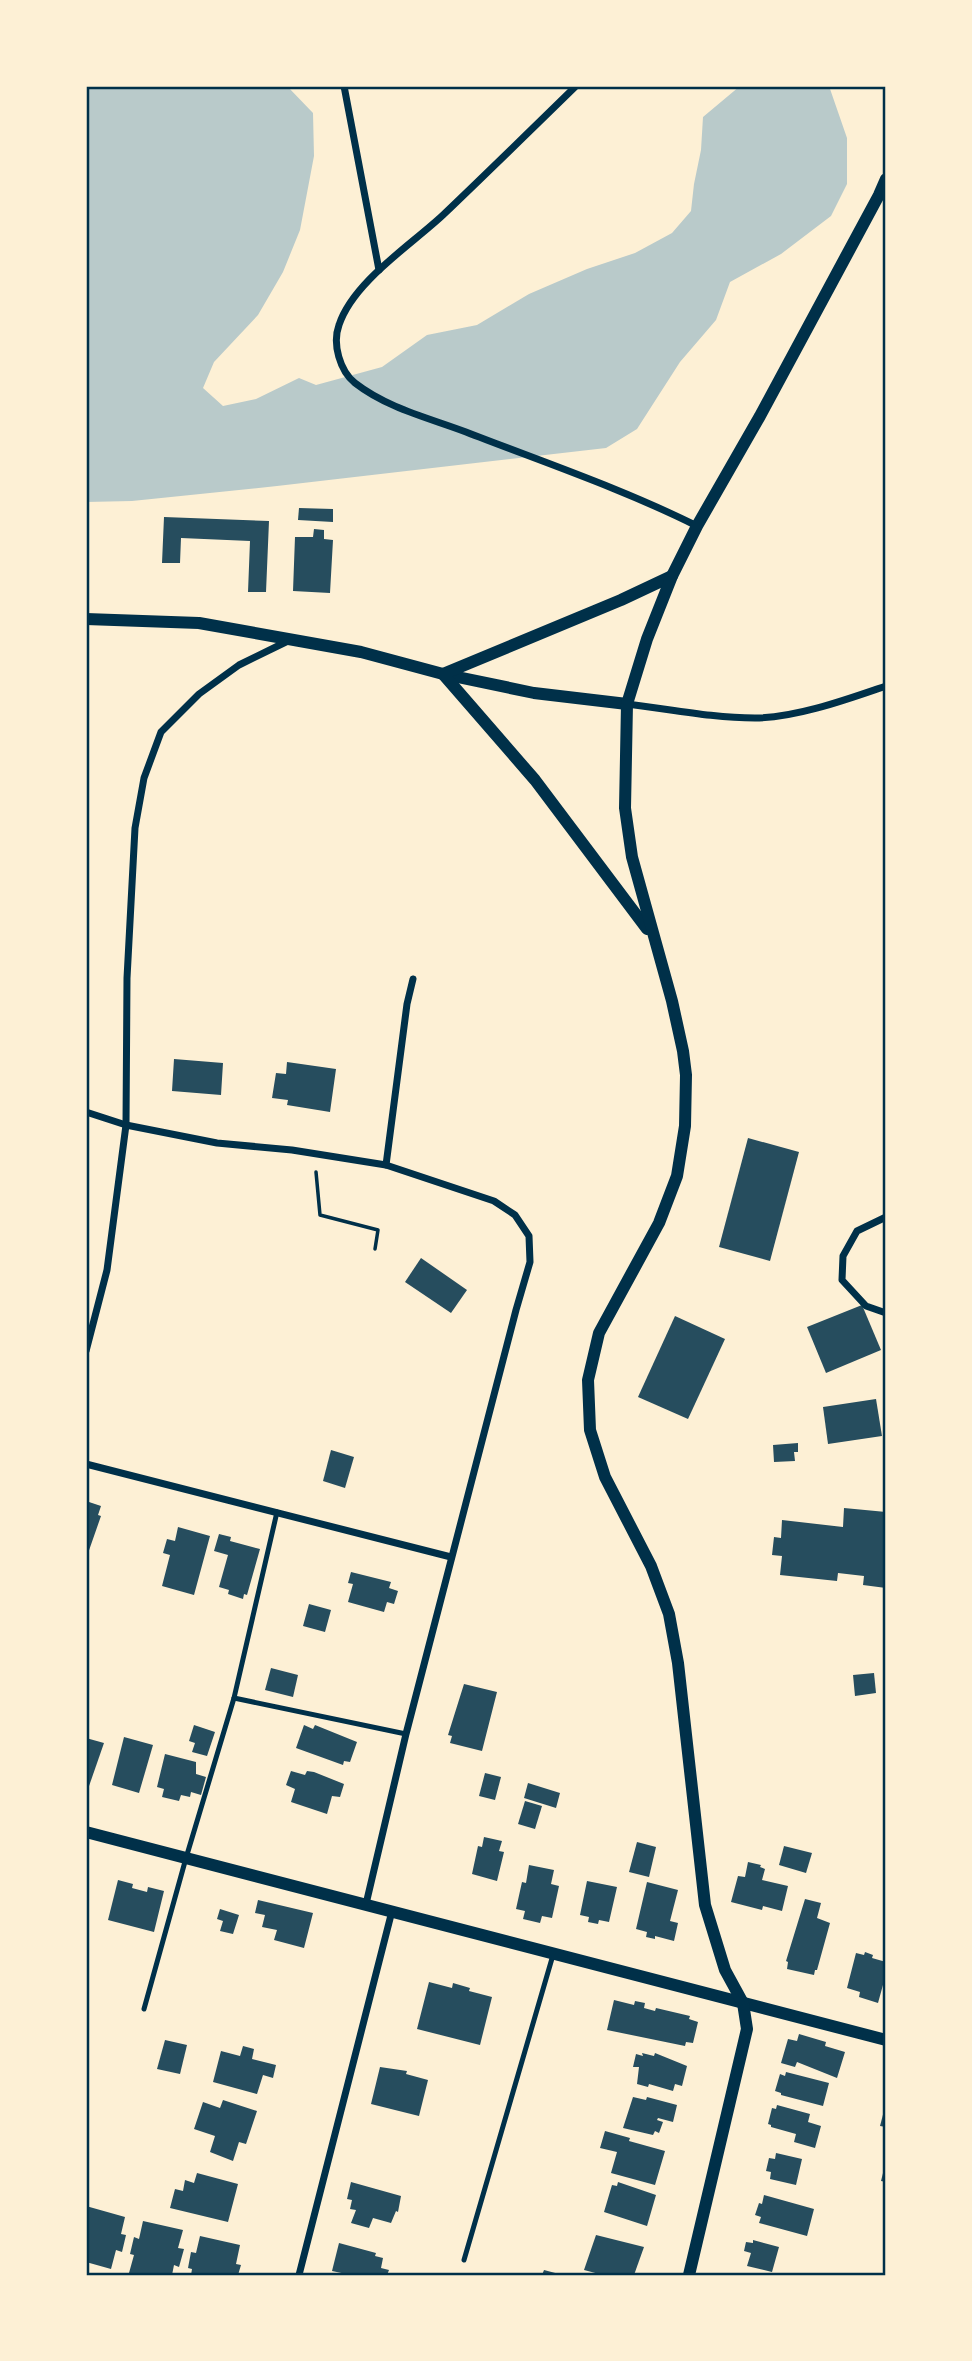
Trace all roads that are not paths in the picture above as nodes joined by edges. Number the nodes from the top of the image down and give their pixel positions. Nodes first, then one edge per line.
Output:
1 (344, 86) edge
2 (576, 86) edge
3 (886, 179) edge
4 (379, 270) junction
5 (697, 526) junction
6 (672, 576) junction
7 (86, 619) edge
8 (292, 639) junction
9 (443, 674) junction
10 (886, 686) edge
11 (627, 704) junction
12 (652, 935) junction
13 (413, 979) dead end
14 (86, 1112) edge
15 (126, 1125) junction
16 (386, 1165) junction
17 (886, 1217) edge
18 (886, 1313) edge
19 (86, 1351) edge
20 (86, 1464) edge
21 (277, 1512) junction
22 (451, 1557) junction
23 (234, 1698) junction
24 (406, 1734) junction
25 (86, 1832) edge
26 (186, 1858) junction
27 (366, 1904) junction
28 (392, 1911) junction
29 (554, 1952) junction
30 (743, 2003) junction
31 (144, 2009) dead end
32 (886, 2040) edge
33 (464, 2260) dead end
34 (299, 2275) edge
35 (689, 2275) edge

1 - 4 street
2 - 4 street
3 - 5 street
4 - 5 street
5 - 6 street
6 - 9 street
6 - 11 street
7 - 8 street
8 - 9 street
8 - 15 street
9 - 11 street
9 - 12 street
10 - 11 street
11 - 12 street
12 - 30 street
13 - 16 street
14 - 15 street
15 - 16 street
15 - 19 street
16 - 22 street
17 - 18 street
20 - 21 street
21 - 22 street
21 - 23 lane
22 - 24 street
23 - 24 lane
23 - 26 lane
24 - 27 street
25 - 26 street
26 - 27 street
26 - 31 lane
27 - 28 street
28 - 29 street
28 - 34 street
29 - 30 street
29 - 33 lane
30 - 32 street
30 - 35 street

